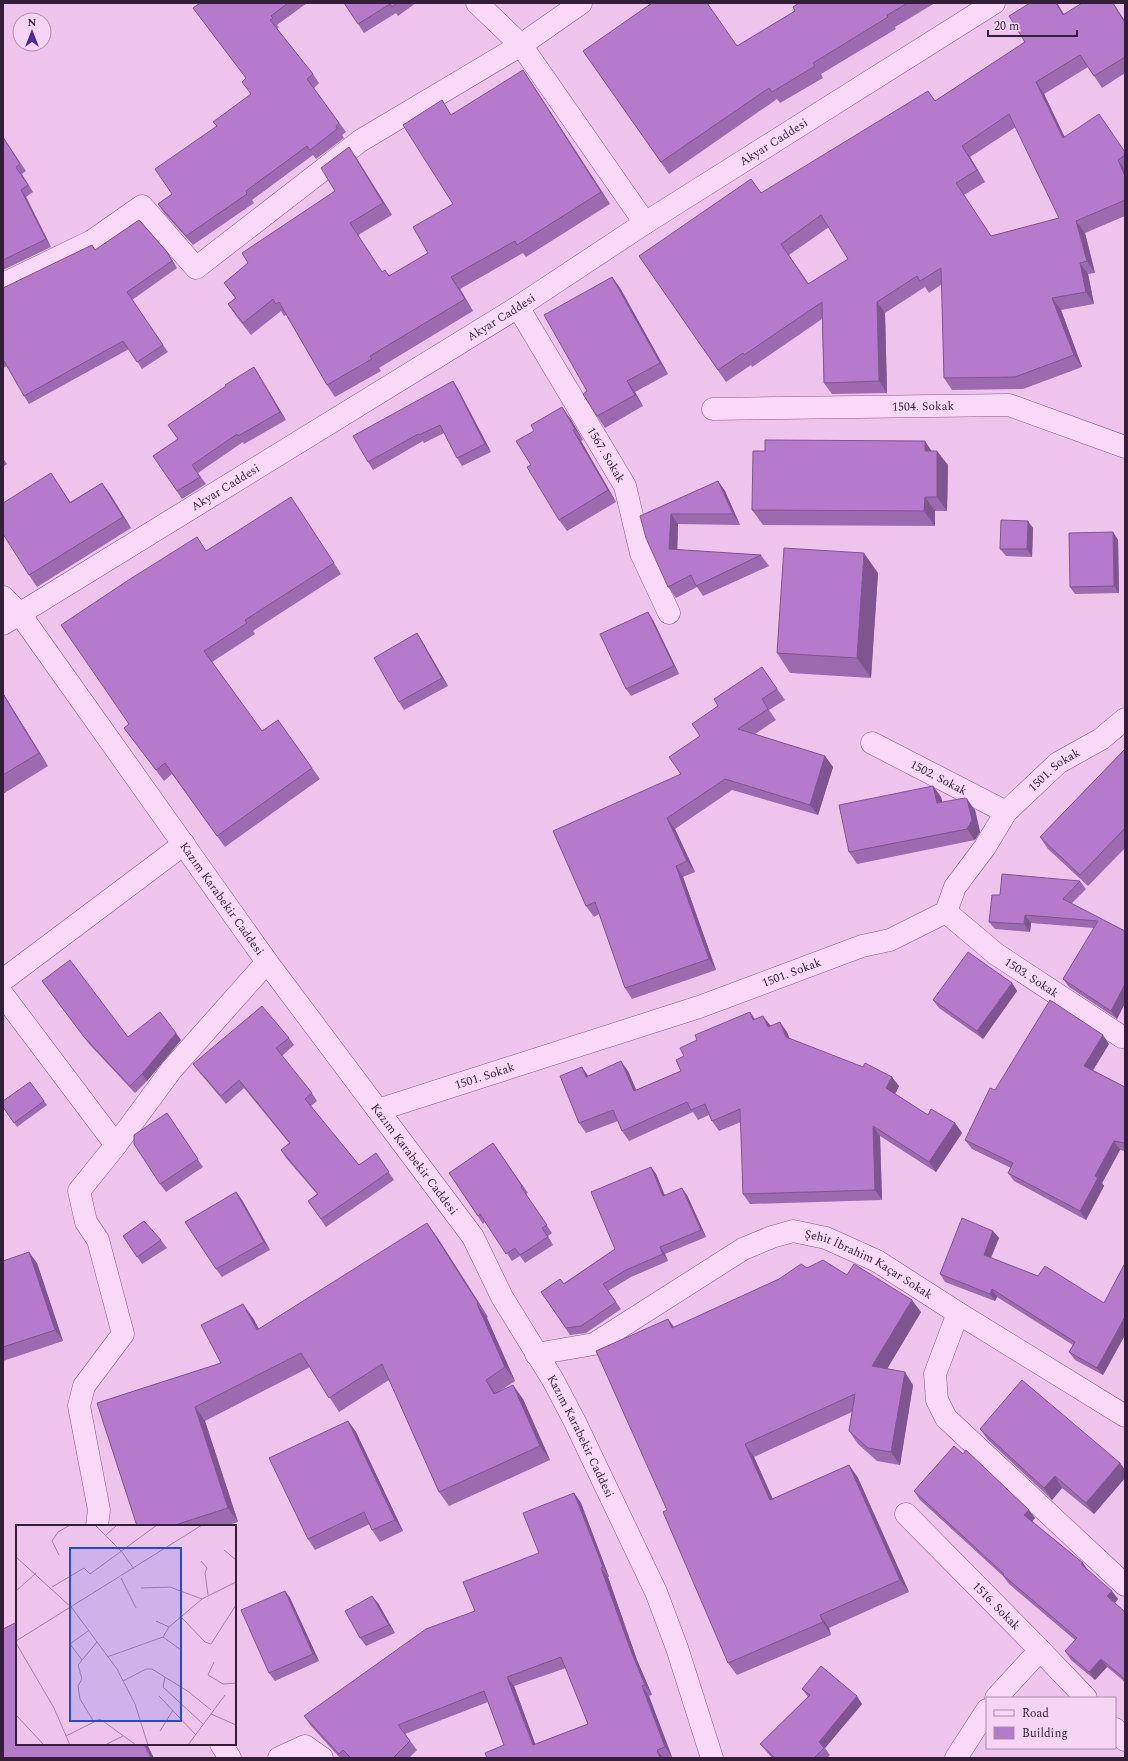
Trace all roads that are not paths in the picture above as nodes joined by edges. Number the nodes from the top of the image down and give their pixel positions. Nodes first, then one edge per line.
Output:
1 (477, 3) edge
2 (581, 3) edge
3 (994, 3) edge
4 (521, 45) junction
5 (645, 223) junction
6 (3, 284) edge
7 (518, 306) junction
8 (713, 409) dead end
9 (1125, 447) edge
10 (3, 597) edge
11 (669, 613) dead end
12 (11, 619) edge
13 (1125, 719) edge
14 (872, 743) dead end
15 (1006, 812) junction
16 (184, 844) junction
17 (946, 912) junction
18 (267, 962) junction
19 (3, 980) edge
20 (3, 995) edge
21 (1122, 1037) dead end
22 (378, 1110) junction
23 (116, 1145) junction
24 (958, 1313) junction
25 (536, 1354) junction
26 (1125, 1416) edge
27 (906, 1514) dead end
28 (97, 1525) edge
29 (1125, 1585) edge
30 (1040, 1650) junction
31 (997, 1697) edge
32 (1085, 1697) edge
33 (986, 1712) edge
34 (1116, 1730) edge
35 (1125, 1740) edge
36 (222, 1745) edge
37 (230, 1758) edge
38 (279, 1758) edge
39 (322, 1758) edge
40 (712, 1758) edge
41 (956, 1758) edge

1 - 4 street
2 - 4 street
3 - 5 street, Akyar Caddesi
4 - 5 street
4 - 6 street
5 - 7 street, Akyar Caddesi
7 - 11 street, 1567. Sokak
7 - 12 street, Akyar Caddesi
8 - 9 street, 1504. Sokak
10 - 12 street, Kazım Karabekir Caddesi
12 - 16 street, Kazım Karabekir Caddesi
13 - 15 street, 1501. Sokak
14 - 15 street, 1502. Sokak
15 - 17 street, 1501. Sokak
16 - 18 street, Kazım Karabekir Caddesi
16 - 19 street
17 - 21 street, 1503. Sokak
17 - 22 street, 1501. Sokak
18 - 22 street, Kazım Karabekir Caddesi
18 - 23 street
20 - 23 street
22 - 25 street, Kazım Karabekir Caddesi
23 - 28 street
24 - 25 street, Şehit İbrahim Kaçar Sokak
24 - 26 street, Şehit İbrahim Kaçar Sokak
24 - 29 street
25 - 40 street, Kazım Karabekir Caddesi
27 - 30 street, 1516. Sokak
30 - 31 street
30 - 32 street, 1516. Sokak
33 - 41 street
34 - 35 street
36 - 37 street
38 - 39 street

